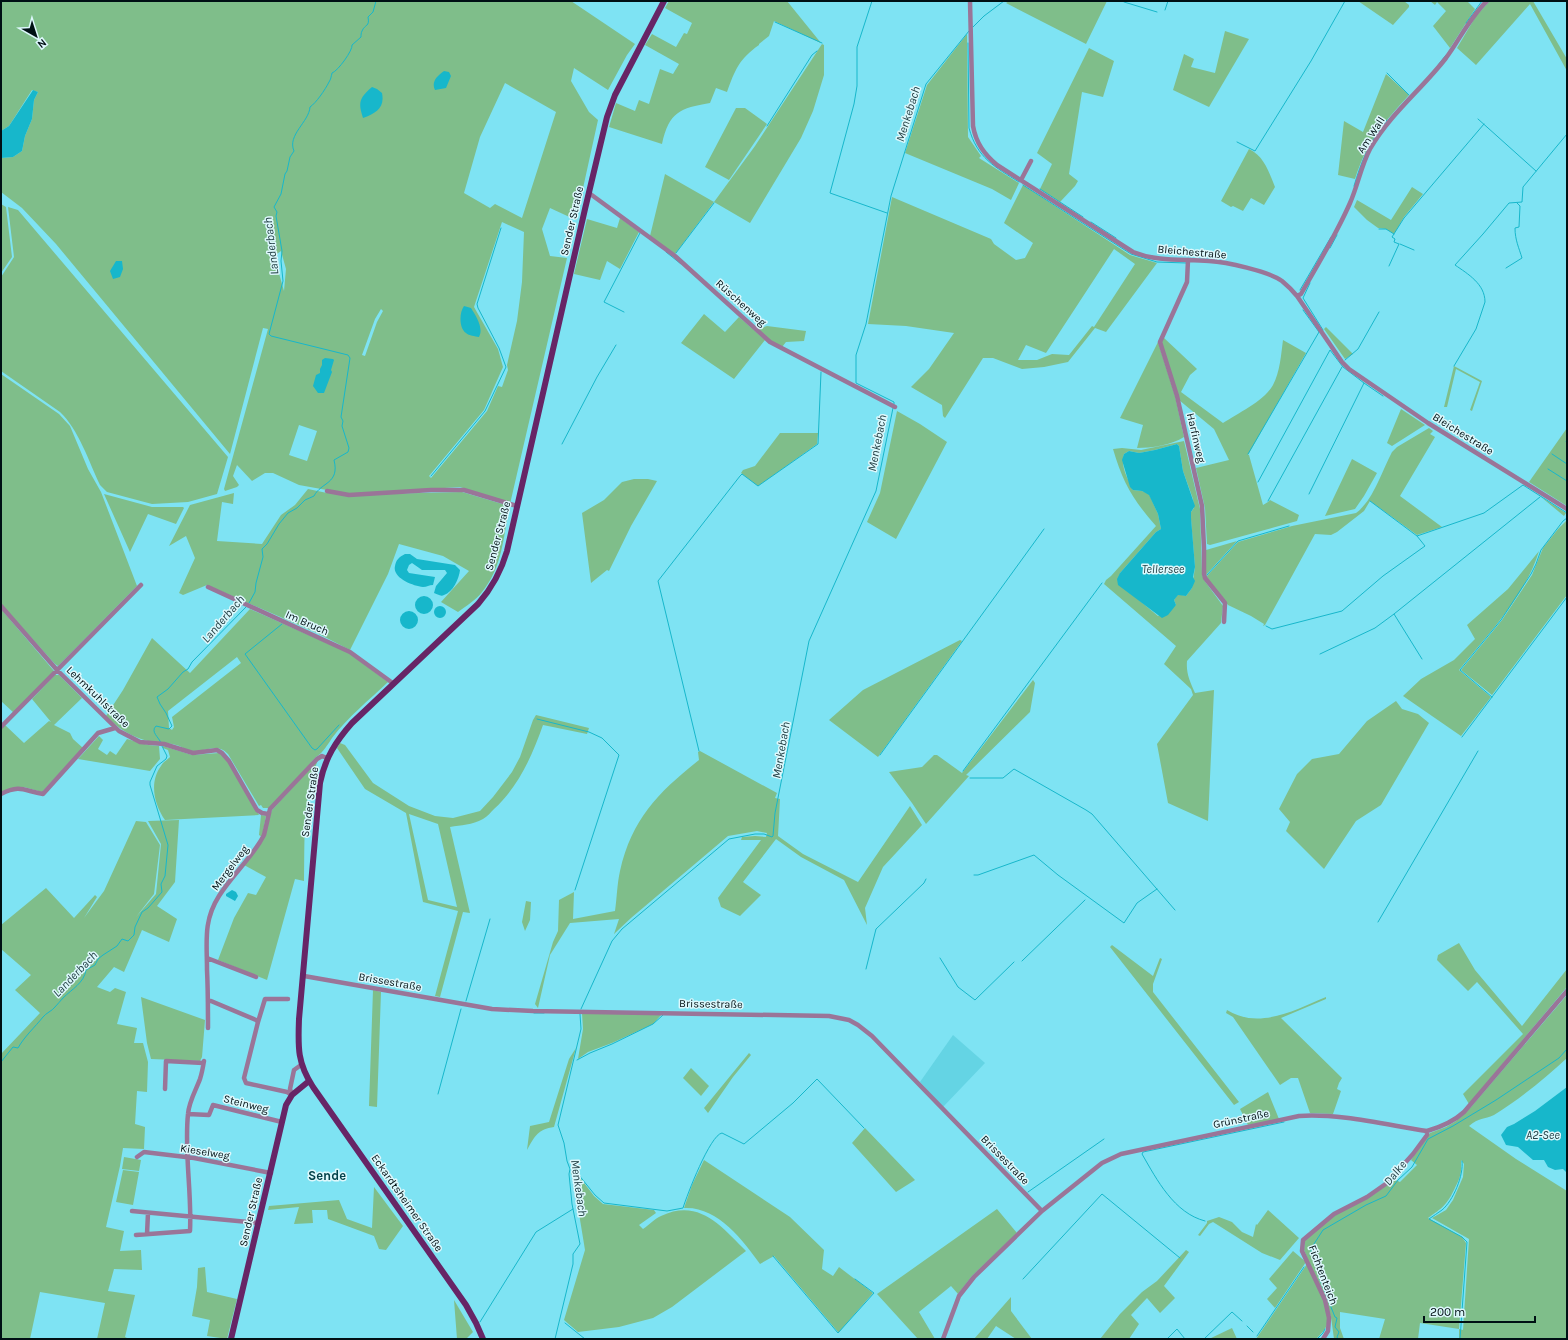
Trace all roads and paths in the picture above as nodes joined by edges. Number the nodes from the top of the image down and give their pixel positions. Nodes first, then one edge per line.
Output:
1 (664, 1) edge
2 (970, 1) edge
3 (1487, 1) edge
4 (1031, 161) dead end
5 (1020, 180) junction
6 (589, 193) junction
7 (1188, 260) junction
8 (1298, 296) junction
9 (895, 407) dead end
10 (327, 491) dead end
11 (516, 506) junction
12 (1567, 509) edge
13 (141, 585) dead end
14 (208, 587) dead end
15 (1, 606) edge
16 (1224, 622) dead end
17 (57, 670) junction
18 (394, 684) junction
19 (1, 727) edge
20 (115, 728) junction
21 (327, 758) junction
22 (1, 794) edge
23 (268, 814) junction
24 (207, 958) junction
25 (304, 976) junction
26 (256, 977) dead end
27 (1567, 991) edge
28 (288, 999) dead end
29 (208, 1001) junction
30 (258, 1022) junction
31 (208, 1028) dead end
32 (301, 1065) junction
33 (311, 1084) junction
34 (165, 1089) dead end
35 (294, 1094) junction
36 (188, 1114) junction
37 (282, 1122) junction
38 (1427, 1131) junction
39 (137, 1157) dead end
40 (188, 1158) junction
41 (271, 1173) junction
42 (132, 1211) dead end
43 (1042, 1211) junction
44 (148, 1213) junction
45 (190, 1216) junction
46 (259, 1223) junction
47 (147, 1234) junction
48 (136, 1235) dead end
49 (231, 1339) edge
50 (483, 1339) edge
51 (942, 1339) edge
52 (1322, 1339) edge

1 - 6 main road, Sender Straße
2 - 5 street, Bleichestraße
3 - 8 street, Am Wall
4 - 5 street
5 - 7 street, Bleichestraße
6 - 9 street, Rüschenweg
6 - 11 main road, Sender Straße
7 - 8 street, Bleichestraße
7 - 16 street, Harfinweg
8 - 12 street, Bleichestraße
10 - 11 street
11 - 18 main road, Sender Straße
13 - 17 street, Lehmkuhlstraße
14 - 18 street, Im Bruch
15 - 17 street, Lehmkuhlstraße
17 - 19 street, Lehmkuhlstraße
17 - 20 street, Lehmkuhlstraße
18 - 21 main road, Sender Straße
20 - 22 street
20 - 23 street, Lehmkuhlstraße
21 - 23 street
21 - 25 main road, Sender Straße
23 - 24 street, Mergelweg
24 - 26 street
24 - 29 street, Mergelweg
25 - 32 main road, Sender Straße
25 - 43 street, Brissestraße
27 - 38 street, Grünstraße
28 - 30 street
29 - 30 street
29 - 31 street, Mergelweg
30 - 35 street
32 - 33 main road, Sender Straße
32 - 35 street
33 - 35 main road
33 - 50 main road, Eckardtsheimer Straße
34 - 36 street
35 - 37 main road, Sender Straße
36 - 37 street, Steinweg
36 - 40 street
37 - 41 main road, Sender Straße
38 - 43 street, Grünstraße
38 - 52 street, Fichtenteich
39 - 40 street, Kieselweg
40 - 41 street, Kieselweg
40 - 45 street
41 - 46 main road, Sender Straße
42 - 44 street
43 - 51 street, Grünstraße
44 - 45 street
44 - 47 street
45 - 46 street
45 - 47 street
46 - 49 main road, Sender Straße
47 - 48 street

